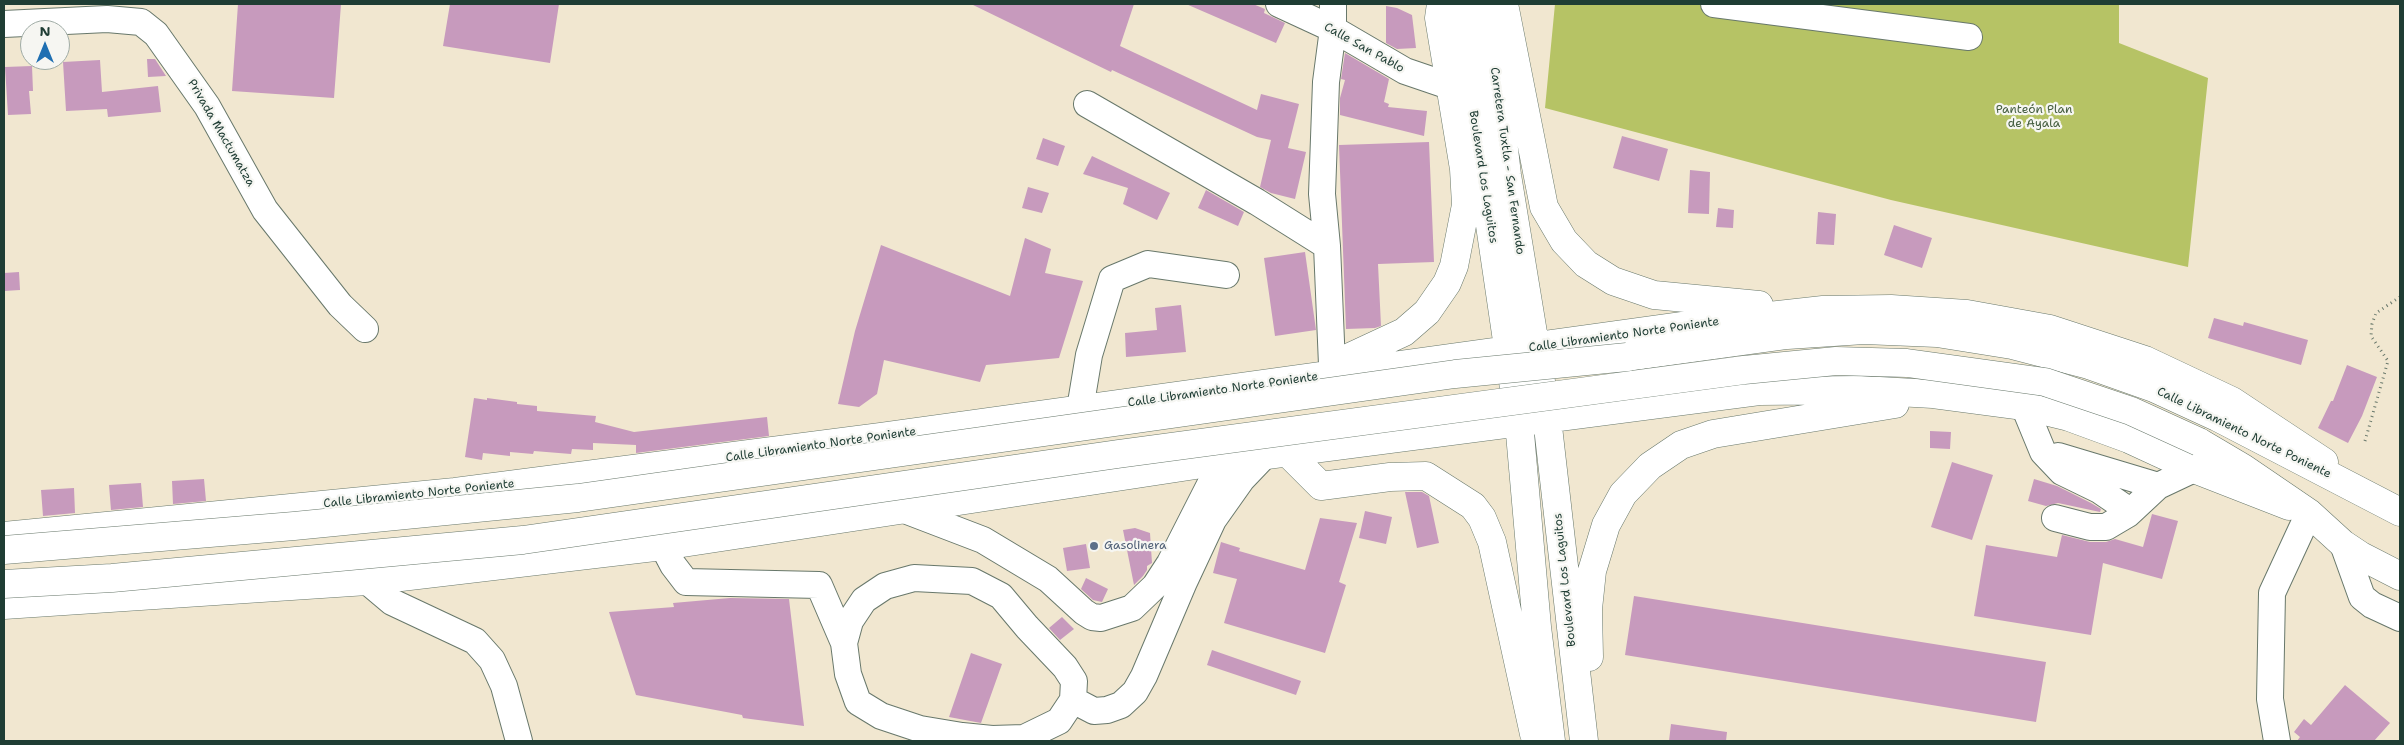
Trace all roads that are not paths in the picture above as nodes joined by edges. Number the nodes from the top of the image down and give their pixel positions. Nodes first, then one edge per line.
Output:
1 (1279, 4) edge
2 (1334, 4) edge
3 (1441, 4) edge
4 (1462, 4) edge
5 (1487, 4) edge
6 (1504, 4) edge
7 (1714, 4) edge
8 (4, 24) edge
9 (1333, 29) junction
10 (1969, 37) dead end
11 (1452, 87) junction
12 (1086, 104) dead end
13 (1327, 246) junction
14 (1226, 275) dead end
15 (1823, 310) junction
16 (365, 329) dead end
17 (1523, 349) junction
18 (1332, 365) junction
19 (1300, 379) junction
20 (1933, 394) junction
21 (2024, 406) junction
22 (1080, 409) junction
23 (1547, 418) junction
24 (1519, 422) junction
25 (2043, 452) junction
26 (1275, 455) junction
27 (1222, 461) junction
28 (2194, 469) junction
29 (2158, 486) junction
30 (902, 508) junction
31 (2398, 511) edge
32 (2309, 513) junction
33 (2128, 514) junction
34 (2055, 518) dead end
35 (4, 536) edge
36 (2343, 544) junction
37 (663, 546) junction
38 (4, 550) edge
39 (2400, 576) edge
40 (367, 581) junction
41 (4, 584) edge
42 (4, 606) edge
43 (2400, 618) edge
44 (844, 643) junction
45 (1073, 700) junction
46 (519, 741) edge
47 (1535, 741) edge
48 (1551, 741) edge
49 (1584, 741) edge
50 (1592, 741) edge
51 (2277, 741) edge

1 - 9 street, Calle San Pablo
2 - 9 street
3 - 11 main road
4 - 17 main road, Boulevard Los Laguitos
5 - 17 main road, Carretera Tuxtla - San Fernando
6 - 15 main road
7 - 10 street
8 - 16 street, Privada Mactumatza
9 - 11 street, Calle San Pablo
9 - 13 street
11 - 18 main road
12 - 13 street
13 - 18 street
14 - 22 street
15 - 17 main road, Calle Libramiento Norte Poniente
15 - 31 main road, Calle Libramiento Norte Poniente
17 - 19 main road, Calle Libramiento Norte Poniente
17 - 23 main road, Boulevard Los Laguitos
17 - 24 main road
18 - 19 main road
19 - 22 main road, Calle Libramiento Norte Poniente
20 - 21 main road
20 - 23 main road
20 - 50 main road
21 - 25 street
21 - 28 main road
22 - 35 main road, Calle Libramiento Norte Poniente
23 - 24 main road
23 - 49 main road, Boulevard Los Laguitos
24 - 26 main road
24 - 48 main road
25 - 29 street
25 - 33 street
26 - 27 main road
26 - 45 street
26 - 47 main road
27 - 30 main road
27 - 30 street
28 - 29 street
28 - 32 main road
29 - 33 street
30 - 37 main road
31 - 38 main road, Calle Libramiento Norte Poniente, bridge
32 - 36 main road
32 - 41 main road, bridge
32 - 51 street
33 - 34 street
36 - 39 main road
36 - 43 street
37 - 40 main road
37 - 44 street
40 - 42 main road
40 - 46 street
44 - 45 street
44 - 45 street

